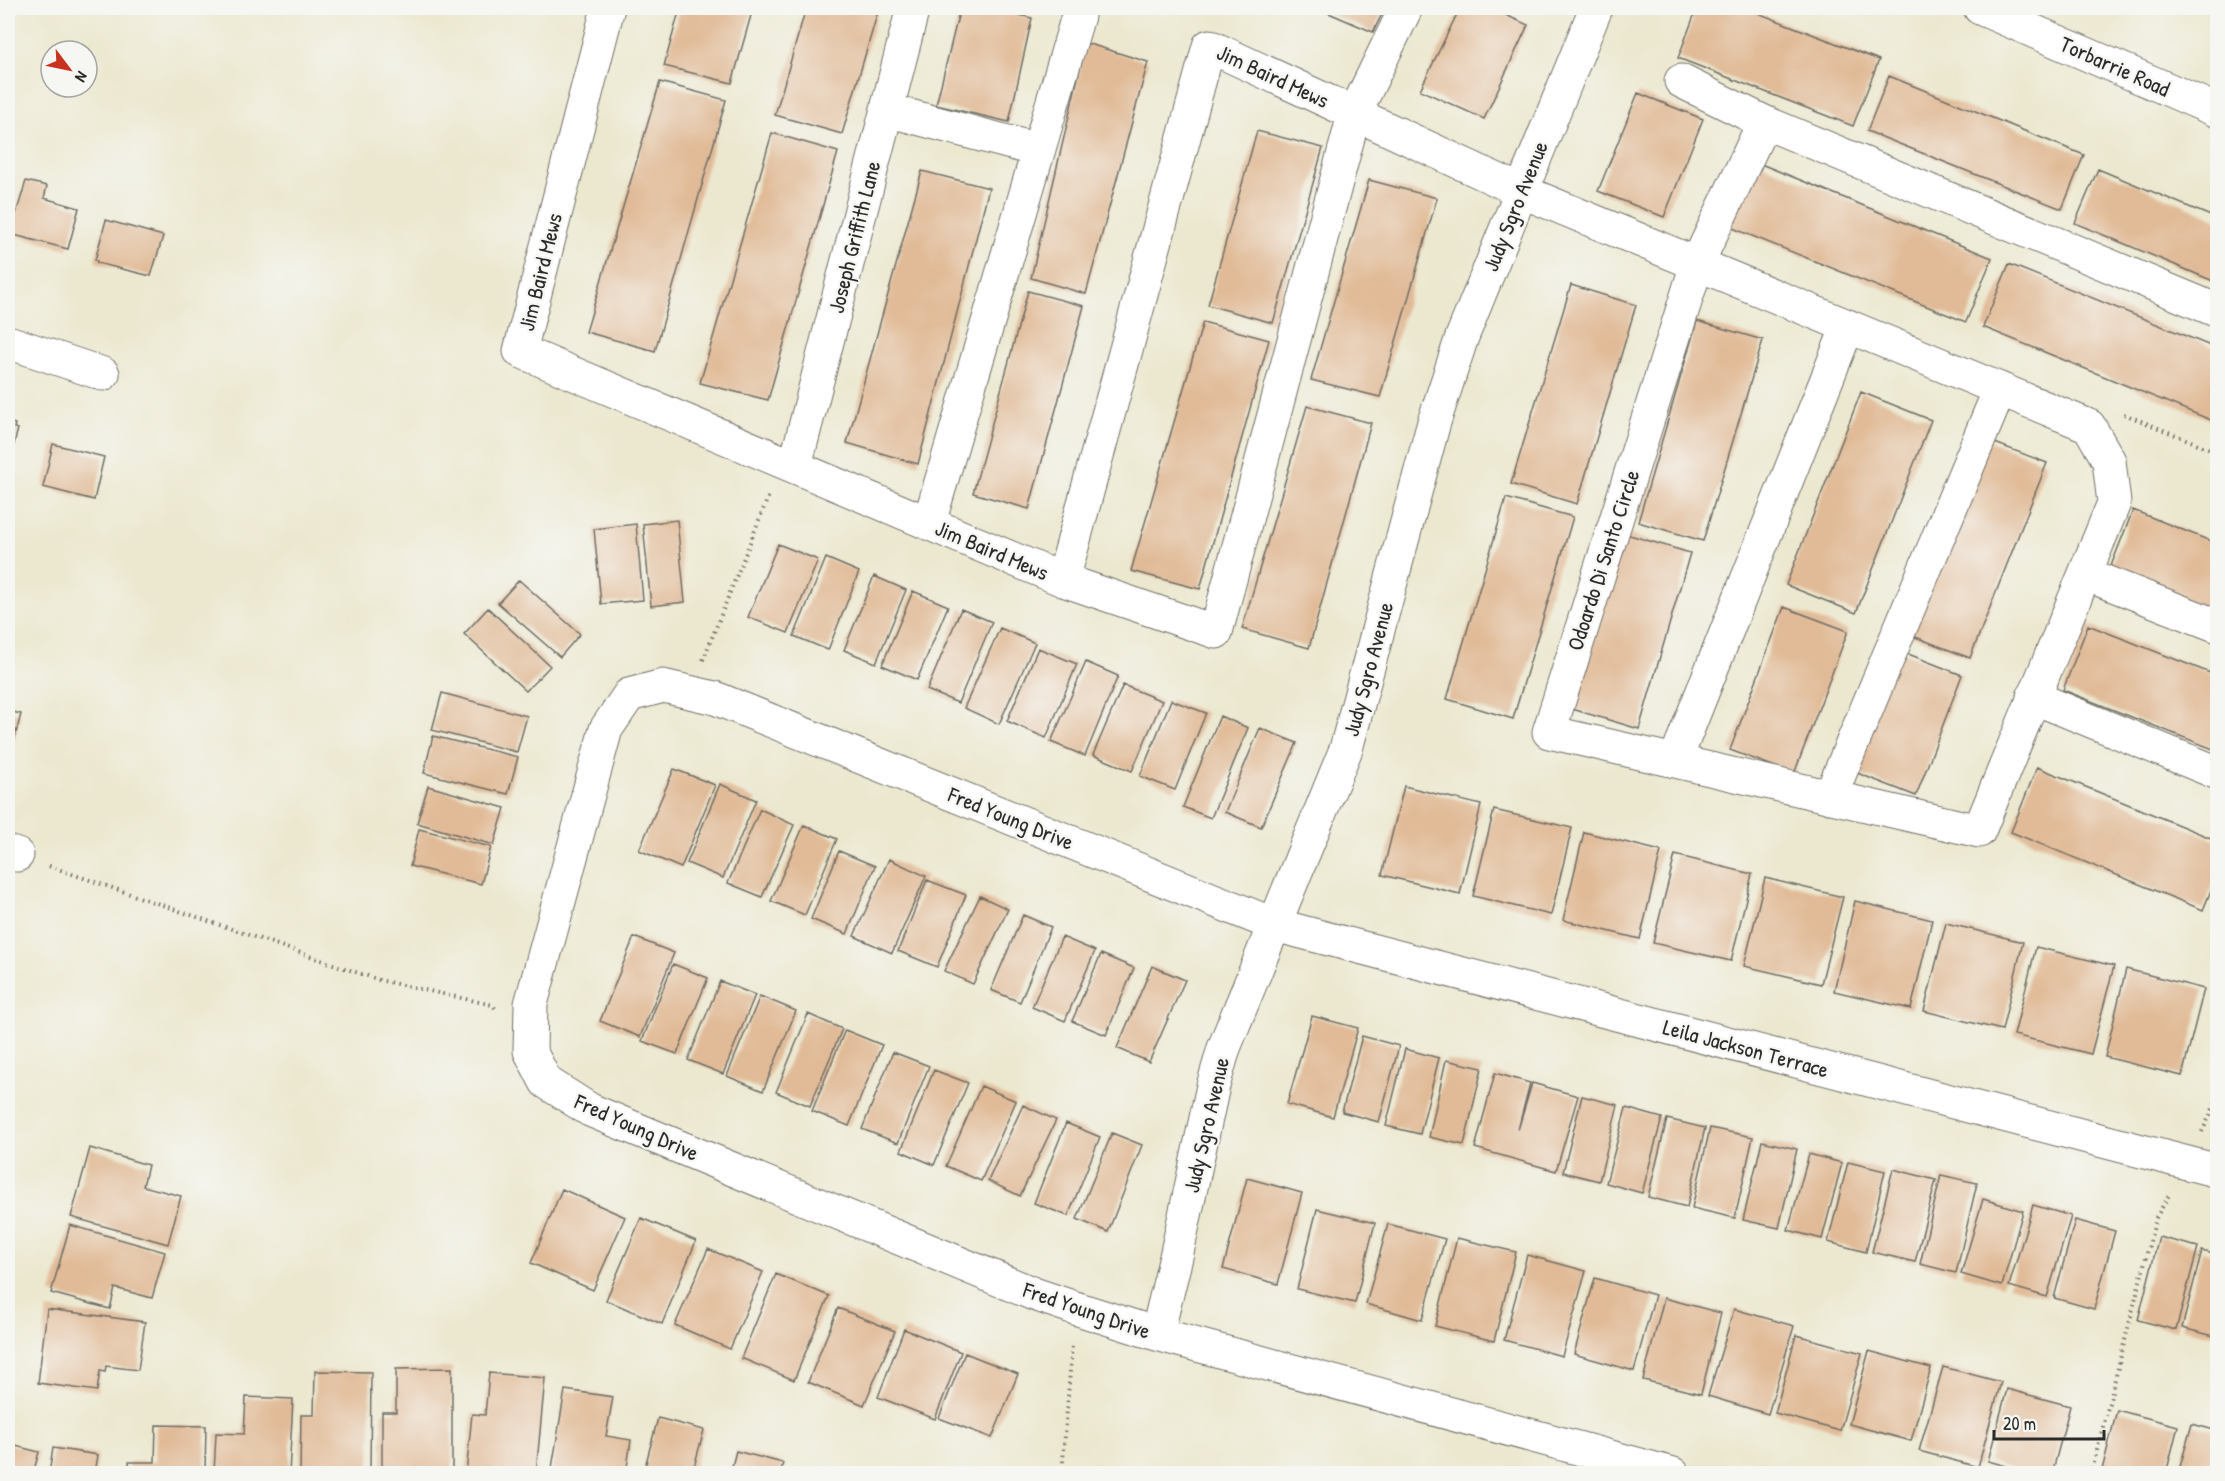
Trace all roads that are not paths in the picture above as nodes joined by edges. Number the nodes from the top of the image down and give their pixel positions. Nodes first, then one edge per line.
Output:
1 (608, 8) edge
2 (913, 8) edge
3 (1406, 8) edge
4 (1596, 8) edge
5 (1980, 8) edge
6 (1078, 16) dead end
7 (1682, 81) dead end
8 (887, 110) junction
9 (2217, 111) edge
10 (1354, 115) junction
11 (1764, 122) junction
12 (1038, 150) junction
13 (1521, 191) junction
14 (1697, 264) junction
15 (2217, 311) edge
16 (1848, 326) junction
17 (8, 342) edge
18 (103, 374) dead end
19 (2000, 389) junction
20 (795, 466) junction
21 (929, 523) junction
22 (2085, 574) junction
23 (1063, 580) junction
24 (2217, 626) edge
25 (2033, 697) junction
26 (1675, 761) junction
27 (2217, 772) edge
28 (1830, 796) junction
29 (1275, 925) junction
30 (2217, 1171) edge
31 (1157, 1334) junction
32 (1673, 1473) edge

1 - 20 street, Jim Baird Mews
2 - 8 street, Joseph Griffith Lane
3 - 10 street
4 - 13 street, Judy Sgro Avenue
5 - 9 street, Torbarrie Road
6 - 12 street
7 - 11 street
8 - 12 street
8 - 20 street, Joseph Griffith Lane
10 - 13 street, Jim Baird Mews
10 - 23 street
10 - 23 street, Jim Baird Mews
11 - 14 street
11 - 15 street
12 - 21 street
13 - 14 street, Odoardo Di Santo Circle
13 - 29 street, Judy Sgro Avenue
14 - 16 street, Odoardo Di Santo Circle
14 - 26 street, Odoardo Di Santo Circle
16 - 19 street, Odoardo Di Santo Circle
16 - 26 street
17 - 18 street
19 - 22 street, Odoardo Di Santo Circle
19 - 28 street
20 - 21 street, Jim Baird Mews
21 - 23 street, Jim Baird Mews
22 - 24 street
22 - 25 street, Odoardo Di Santo Circle
25 - 27 street
25 - 28 street, Odoardo Di Santo Circle
26 - 28 street, Odoardo Di Santo Circle
29 - 30 street, Leila Jackson Terrace
29 - 31 street, Judy Sgro Avenue
29 - 31 street, Fred Young Drive
31 - 32 street, Fred Young Drive

